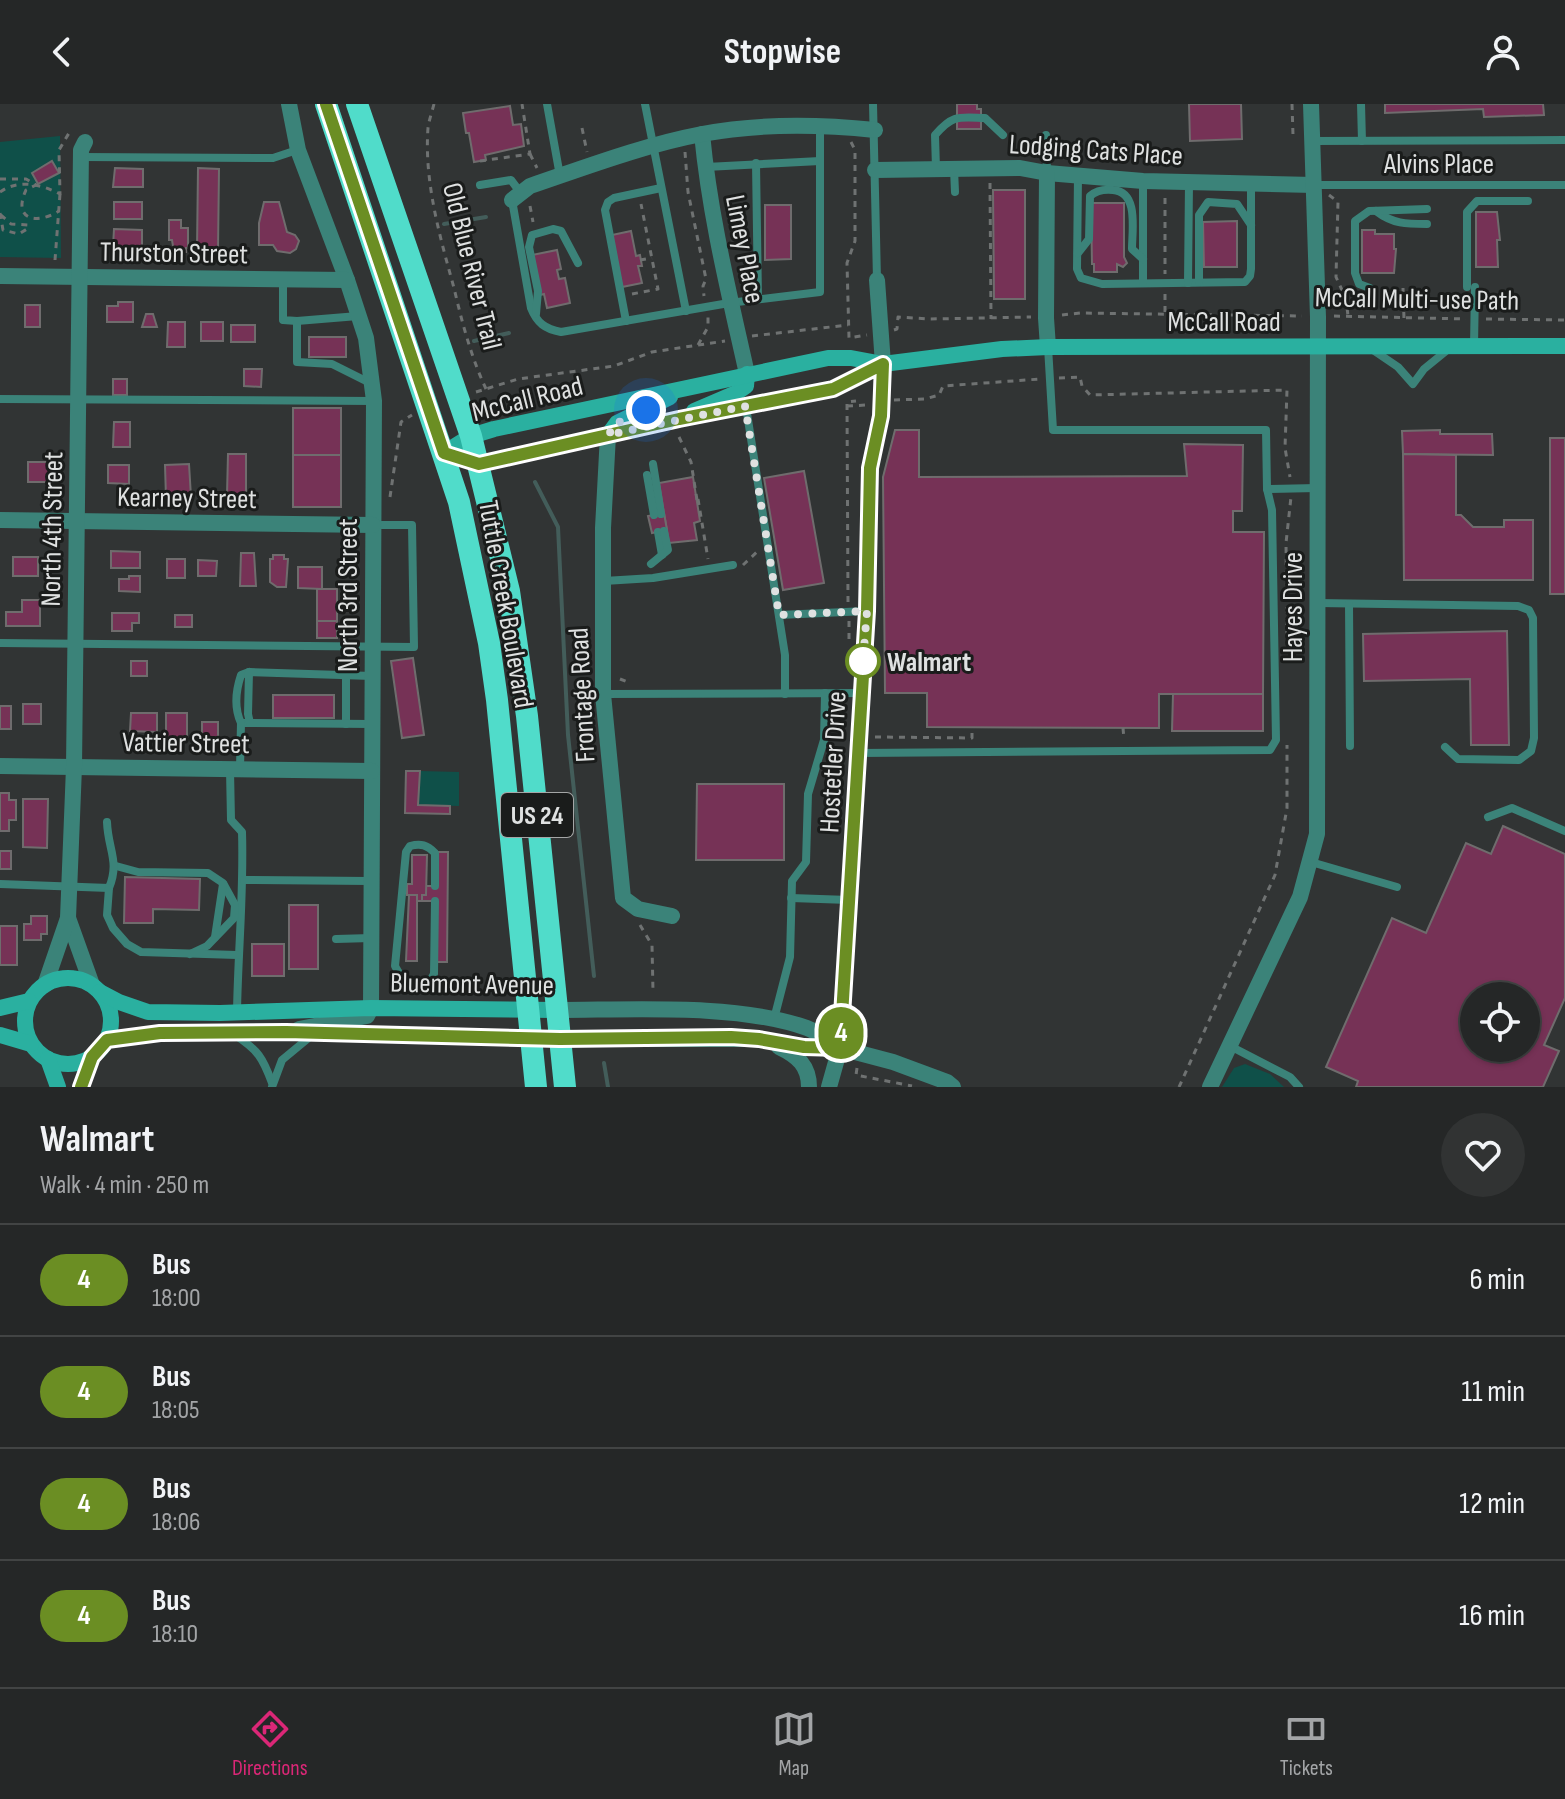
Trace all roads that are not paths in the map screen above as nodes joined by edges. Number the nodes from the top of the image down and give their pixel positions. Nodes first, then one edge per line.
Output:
1 (289, 104) edge
2 (326, 104) edge
3 (357, 104) edge
4 (547, 104) edge
5 (645, 104) edge
6 (873, 104) edge
7 (1311, 104) edge
8 (1361, 104) edge
9 (820, 125) junction
10 (875, 130) junction
11 (702, 134) junction
12 (1003, 135) dead end
13 (1046, 135) dead end
14 (1565, 140) edge
15 (1312, 141) junction
16 (1362, 141) junction
17 (654, 147) junction
18 (83, 150) joint
19 (298, 150) junction
20 (820, 161) junction
21 (756, 163) junction
22 (705, 168) junction
23 (936, 169) junction
24 (954, 169) junction
25 (875, 170) junction
26 (1047, 173) junction
27 (560, 176) junction
28 (1078, 176) junction
29 (1143, 181) junction
30 (1189, 182) junction
31 (1251, 183) junction
32 (480, 185) dead end
33 (1314, 185) junction
34 (1565, 185) edge
35 (661, 188) junction
36 (955, 192) dead end
37 (516, 196) junction
38 (1528, 201) dead end
39 (1427, 209) dead end
40 (1376, 211) junction
41 (1427, 224) dead end
42 (1251, 226) junction
43 (1077, 254) junction
44 (1143, 259) junction
45 (578, 263) dead end
46 (0, 276) edge
47 (82, 277) junction
48 (283, 279) junction
49 (347, 280) junction
50 (877, 280) joint
51 (1199, 282) junction
52 (1143, 283) junction
53 (1188, 283) junction
54 (1370, 288) dead end
55 (758, 299) junction
56 (729, 303) junction
57 (686, 311) junction
58 (358, 316) junction
59 (536, 319) junction
60 (297, 321) junction
61 (626, 321) junction
62 (1565, 346) edge
63 (1048, 347) junction
64 (1369, 347) junction
65 (1452, 347) junction
66 (1474, 347) junction
67 (1317, 348) junction
68 (883, 364) junction
69 (747, 374) junction
70 (372, 384) junction
71 (687, 388) junction
72 (0, 399) edge
73 (79, 399) junction
74 (374, 401) junction
75 (745, 406) junction
76 (679, 419) junction
77 (608, 435) junction
78 (471, 436) junction
79 (444, 453) junction
80 (479, 464) junction
81 (653, 464) dead end
82 (647, 475) dead end
83 (1318, 488) junction
84 (1267, 489) junction
85 (0, 520) edge
86 (78, 522) junction
87 (373, 525) junction
88 (661, 532) dead end
89 (651, 564) dead end
90 (738, 565) road end
91 (603, 581) junction
92 (1318, 603) junction
93 (1349, 604) junction
94 (867, 611) junction
95 (779, 615) junction
96 (0, 643) edge
97 (76, 643) junction
98 (372, 647) junction
99 (346, 675) junction
100 (372, 676) junction
101 (825, 693) junction
102 (861, 693) junction
103 (603, 694) junction
104 (785, 694) junction
105 (246, 723) junction
106 (346, 724) junction
107 (372, 724) junction
108 (1350, 746) dead end
109 (1445, 747) dead end
110 (859, 753) junction
111 (0, 766) edge
112 (74, 767) junction
113 (235, 769) junction
114 (372, 771) junction
115 (1488, 817) dead end
116 (107, 822) dead end
117 (1565, 831) edge
118 (1311, 862) junction
119 (116, 866) junction
120 (244, 880) junction
121 (370, 881) junction
122 (223, 883) junction
123 (0, 884) edge
124 (69, 884) junction
125 (435, 886) dead end
126 (1397, 887) dead end
127 (109, 888) junction
128 (791, 898) junction
129 (850, 900) junction
130 (435, 901) dead end
131 (672, 916) dead end
132 (68, 918) junction
133 (215, 937) junction
134 (336, 939) dead end
135 (371, 942) junction
136 (395, 946) junction
137 (190, 954) junction
138 (237, 955) junction
139 (45, 985) junction
140 (96, 988) junction
141 (29, 1001) junction
142 (0, 1008) edge
143 (371, 1008) junction
144 (527, 1009) junction
145 (556, 1010) junction
146 (237, 1012) junction
147 (774, 1019) junction
148 (286, 1032) junction
149 (231, 1033) junction
150 (316, 1033) junction
151 (0, 1035) edge
152 (531, 1038) junction
153 (560, 1039) junction
154 (759, 1039) junction
155 (107, 1040) junction
156 (31, 1044) junction
157 (1229, 1046) junction
158 (840, 1048) junction
159 (92, 1057) junction
160 (48, 1059) junction
161 (272, 1085) edge
162 (949, 1085) edge
163 (58, 1087) edge
164 (81, 1087) edge
165 (536, 1087) edge
166 (565, 1087) edge
167 (809, 1087) edge
168 (829, 1087) edge
169 (1210, 1087) edge
170 (1299, 1087) edge

1 - 19 street, North 3rd Street
2 - 79 highway, Tuttle Creek Boulevard / US 24
3 - 78 highway, Tuttle Creek Boulevard / US 24
4 - 27 lane
5 - 17 lane
6 - 10 lane, Hostetler Drive
7 - 15 street, Hayes Drive
8 - 16 lane
9 - 10 street
9 - 11 street
9 - 20 lane
10 - 25 lane, Hostetler Drive
11 - 17 street
11 - 22 street, Limey Place
12 - 23 lane
13 - 26 lane
14 - 16 lane
15 - 16 lane
15 - 33 street, Hayes Drive
17 - 27 street
17 - 35 lane
18 - 19 lane
18 - 47 street, North 4th Street
19 - 49 street, North 3rd Street
20 - 21 lane
20 - 55 lane
21 - 22 lane
21 - 55 lane
22 - 56 street, Limey Place
23 - 24 street, Lodging Cats Place
23 - 25 street, Lodging Cats Place
24 - 26 street, Lodging Cats Place
24 - 36 lane
25 - 50 lane, Hostetler Drive
26 - 28 street, Lodging Cats Place
26 - 63 street
27 - 37 street
28 - 29 street, Lodging Cats Place
28 - 43 lane
29 - 30 street, Lodging Cats Place
29 - 44 lane
30 - 31 street, Lodging Cats Place
30 - 53 lane
31 - 33 street, Lodging Cats Place
31 - 42 lane
32 - 37 lane
33 - 34 lane, Alvins Place
33 - 67 street, Hayes Drive
35 - 57 lane
35 - 61 lane
37 - 59 lane
38 - 66 lane
39 - 40 lane
40 - 41 lane
40 - 54 lane
42 - 51 lane
42 - 51 lane
43 - 44 lane
43 - 52 lane
44 - 52 lane
45 - 59 lane
46 - 47 street, Thurston Street
47 - 48 street, Thurston Street
47 - 73 street, North 4th Street
48 - 49 street, Thurston Street
48 - 60 lane
49 - 58 street, North 3rd Street
50 - 68 street, Hostetler Drive
51 - 53 lane
52 - 53 lane
55 - 56 lane
56 - 57 lane
56 - 69 street, Limey Place
57 - 61 lane
58 - 60 lane
58 - 70 street, North 3rd Street
59 - 61 lane
60 - 70 lane
62 - 66 main road, McCall Road
63 - 67 main road, McCall Road
63 - 68 main road, McCall Road
63 - 84 lane
64 - 65 main road, McCall Road
64 - 65 lane
64 - 67 main road, McCall Road
65 - 66 main road, McCall Road
67 - 83 street, Hayes Drive
68 - 69 main road, McCall Road
68 - 75 main road, McCall Road
68 - 94 street, Hostetler Drive
69 - 71 main road, McCall Road
69 - 76 main road
70 - 74 street, North 3rd Street
71 - 77 main road
71 - 78 main road, McCall Road
72 - 73 lane
73 - 74 lane
73 - 86 street, North 4th Street
74 - 87 street, North 3rd Street
75 - 76 main road, McCall Road
75 - 95 lane
76 - 77 main road, McCall Road
77 - 80 main road, McCall Road
77 - 91 street, Frontage Road
78 - 79 main road, McCall Road
78 - 80 highway, Tuttle Creek Boulevard / US 24
79 - 80 main road, McCall Road
79 - 144 highway, Tuttle Creek Boulevard / US 24
80 - 145 highway, Tuttle Creek Boulevard / US 24
81 - 82 lane
83 - 84 lane
83 - 92 street, Hayes Drive
84 - 110 lane
85 - 86 street, Kearney Street
86 - 87 street, Kearney Street
86 - 97 street, North 4th Street
87 - 98 street, North 3rd Street
87 - 98 lane
88 - 89 lane
90 - 91 lane
91 - 103 street, Frontage Road
92 - 93 lane
92 - 118 street, Hayes Drive
93 - 108 lane
93 - 109 lane
94 - 95 lane
94 - 102 street, Hostetler Drive
95 - 104 lane
96 - 97 lane
97 - 98 lane
97 - 112 street, North 4th Street
98 - 100 street, North 3rd Street
99 - 100 lane
99 - 105 lane
99 - 106 lane
100 - 107 street, North 3rd Street
101 - 102 lane
101 - 104 lane
101 - 128 lane
102 - 110 street, Hostetler Drive
103 - 104 lane
103 - 131 street, Frontage Road
105 - 106 lane
105 - 113 lane
106 - 107 lane
107 - 114 street, North 3rd Street
110 - 129 street, Hostetler Drive
111 - 112 street, Vattier Street
112 - 113 street, Vattier Street
112 - 124 street, North 4th Street
113 - 114 street, Vattier Street
113 - 120 lane
114 - 121 street, North 3rd Street
115 - 117 lane
116 - 119 lane
118 - 126 lane
118 - 157 street, Hayes Drive
119 - 122 lane
119 - 127 lane
120 - 121 lane
120 - 138 lane
121 - 135 street, North 3rd Street
122 - 133 lane
122 - 133 lane
123 - 124 lane
124 - 127 lane
124 - 132 street, North 4th Street
125 - 136 lane
127 - 137 lane
128 - 129 lane
128 - 147 lane
129 - 158 street, Hostetler Drive
130 - 136 lane
132 - 139 street, North 4th Street
132 - 140 street, North 4th Street
133 - 137 lane
134 - 135 lane
135 - 136 lane
135 - 143 street, North 3rd Street
137 - 138 lane
138 - 146 lane
139 - 140 main road
139 - 141 main road
140 - 146 main road, Bluemont Avenue
140 - 155 main road
141 - 142 main road
141 - 156 main road
143 - 144 main road, Bluemont Avenue
143 - 146 main road, Bluemont Avenue
143 - 148 street
144 - 145 main road, Bluemont Avenue
144 - 152 highway, Tuttle Creek Boulevard / US 24
145 - 147 street, Bluemont Avenue
145 - 153 highway, Tuttle Creek Boulevard / US 24
147 - 158 street, Bluemont Avenue
148 - 149 main road, Bluemont Avenue
148 - 150 main road, Bluemont Avenue
149 - 155 main road, Bluemont Avenue
149 - 161 lane
150 - 152 main road, Bluemont Avenue
150 - 161 lane
151 - 156 main road
152 - 153 main road, Bluemont Avenue
152 - 165 highway, Tuttle Creek Boulevard / US 24
153 - 154 street, Bluemont Avenue
153 - 166 highway, Tuttle Creek Boulevard / US 24
154 - 158 street, Bluemont Avenue
154 - 167 street
155 - 159 main road
156 - 160 main road
157 - 169 street, Hayes Drive
157 - 170 lane
158 - 162 street, Bluemont Avenue
158 - 168 street, Hostetler Drive
159 - 160 main road
159 - 164 main road
160 - 163 main road

